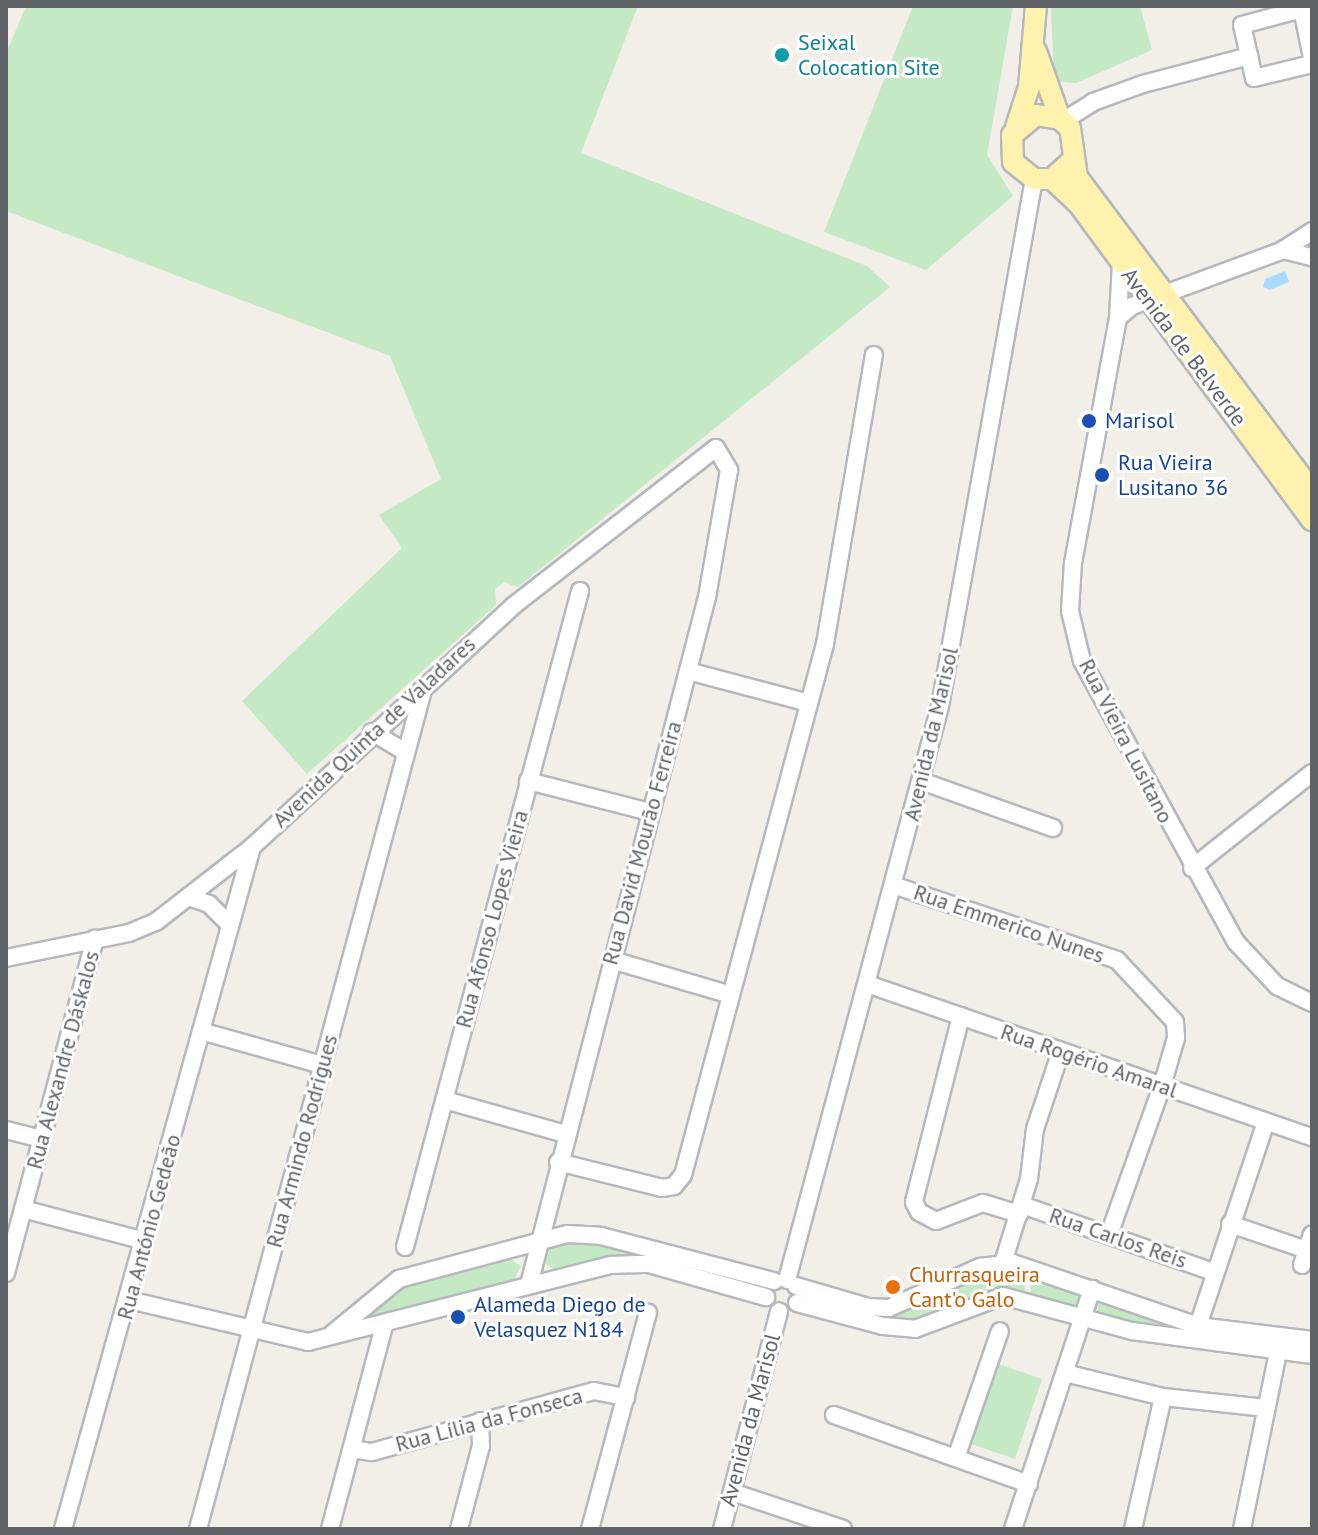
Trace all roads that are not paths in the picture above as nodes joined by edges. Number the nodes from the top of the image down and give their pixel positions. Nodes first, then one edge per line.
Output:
1 (1036, 6) edge
2 (1032, 32) junction
3 (1249, 56) junction
4 (1312, 61) edge
5 (1061, 120) junction
6 (1016, 127) junction
7 (1074, 159) junction
8 (1043, 179) junction
9 (1312, 231) edge
10 (1283, 250) junction
11 (1312, 257) edge
12 (1121, 263) junction
13 (1157, 297) junction
14 (1118, 318) junction
15 (874, 355) dead end
16 (716, 448) joint
17 (1312, 491) edge
18 (1312, 520) edge
19 (580, 591) dead end
20 (688, 671) junction
21 (424, 685) junction
22 (809, 703) junction
23 (372, 732) junction
24 (405, 752) junction
25 (1312, 773) edge
26 (528, 781) junction
27 (921, 781) junction
28 (650, 812) junction
29 (1053, 828) dead end
30 (252, 847) junction
31 (1192, 868) junction
32 (893, 885) junction
33 (188, 897) junction
34 (229, 924) junction
35 (95, 939) junction
36 (6, 958) edge
37 (612, 960) junction
38 (867, 984) junction
39 (731, 995) junction
40 (1312, 1003) edge
41 (961, 1016) junction
42 (201, 1031) junction
43 (1061, 1051) junction
44 (322, 1065) junction
45 (1162, 1086) junction
46 (445, 1100) junction
47 (1266, 1122) junction
48 (6, 1130) edge
49 (565, 1134) junction
50 (1312, 1137) edge
51 (41, 1139) junction
52 (558, 1162) junction
53 (23, 1209) junction
54 (1020, 1209) junction
55 (1230, 1224) junction
56 (1109, 1235) junction
57 (538, 1239) junction
58 (145, 1241) junction
59 (405, 1247) dead end
60 (1307, 1250) edge
61 (1003, 1263) junction
62 (1213, 1272) junction
63 (6, 1273) edge
64 (529, 1285) junction
65 (789, 1288) junction
66 (1092, 1289) junction
67 (766, 1297) junction
68 (129, 1300) junction
69 (779, 1311) junction
70 (648, 1313) dead end
71 (1083, 1319) junction
72 (384, 1326) junction
73 (1198, 1326) junction
74 (1000, 1331) dead end
75 (251, 1332) junction
76 (320, 1340) junction
77 (1312, 1340) edge
78 (1278, 1352) junction
79 (1312, 1355) edge
80 (1065, 1373) junction
81 (626, 1397) junction
82 (1163, 1397) junction
83 (1266, 1408) junction
84 (834, 1415) dead end
85 (480, 1421) junction
86 (352, 1449) junction
87 (956, 1458) junction
88 (1029, 1484) junction
89 (732, 1492) junction
90 (63, 1529) edge
91 (198, 1529) edge
92 (330, 1529) edge
93 (459, 1529) edge
94 (590, 1529) edge
95 (722, 1529) edge
96 (843, 1529) edge
97 (1013, 1529) edge
98 (1133, 1529) edge
99 (1242, 1529) edge

1 - 2 main road
2 - 5 main road, Avenida de Belverde
2 - 6 main road
3 - 4 street
3 - 4 street
3 - 5 street
5 - 6 main road
5 - 7 main road, Avenida de Belverde
6 - 8 main road, Avenida de Belverde
7 - 8 main road
7 - 13 main road, Avenida de Belverde
8 - 12 main road, Avenida de Belverde
8 - 27 street, Avenida da Marisol
9 - 10 street
10 - 11 street
10 - 13 street
12 - 13 main road, Avenida de Belverde
12 - 14 street, Rua Vieira Lusitano
13 - 14 street
13 - 17 main road, Avenida de Belverde
13 - 18 main road, Avenida de Belverde
14 - 31 street, Rua Vieira Lusitano
15 - 22 street
16 - 20 street, Rua David Mourão Ferreira
16 - 21 street, Avenida Quinta de Valadares
19 - 26 street, Rua Afonso Lopes Vieira
20 - 22 street
20 - 28 street, Rua David Mourão Ferreira
21 - 23 street, Avenida Quinta de Valadares
21 - 24 street, Rua Armindo Rodrigues
22 - 39 street
23 - 24 street
23 - 30 street, Avenida Quinta de Valadares
24 - 44 street, Rua Armindo Rodrigues
25 - 31 street
26 - 28 street
26 - 46 street, Rua Afonso Lopes Vieira
27 - 29 street
27 - 32 street, Avenida da Marisol
28 - 37 street, Rua David Mourão Ferreira
30 - 33 street, Avenida Quinta de Valadares
30 - 34 street, Rua António Gedeão
31 - 40 street, Rua Vieira Lusitano
32 - 38 street, Avenida da Marisol
32 - 45 street, Rua Emmerico Nunes
33 - 34 street
33 - 35 street, Avenida Quinta de Valadares
34 - 42 street, Rua António Gedeão
35 - 36 street, Avenida Quinta de Valadares
35 - 51 street, Rua Alexandre Dáskalos
37 - 39 street
37 - 49 street, Rua David Mourão Ferreira
38 - 41 street, Rua Rogério Amaral
38 - 65 street, Avenida da Marisol
39 - 52 street
41 - 43 street, Rua Rogério Amaral
41 - 54 street, Rua Carlos Reis
42 - 44 street
42 - 58 street, Rua António Gedeão
43 - 45 street, Rua Rogério Amaral
43 - 54 street
44 - 75 street, Rua Armindo Rodrigues
45 - 47 street, Rua Rogério Amaral
45 - 56 street
46 - 49 street
46 - 59 street, Rua Afonso Lopes Vieira
47 - 50 street, Rua Rogério Amaral
47 - 55 street
48 - 51 street
49 - 52 street, Rua David Mourão Ferreira
51 - 53 street, Rua Alexandre Dáskalos
52 - 57 street, Rua David Mourão Ferreira
53 - 58 street
53 - 63 street, Rua Alexandre Dáskalos
54 - 56 street, Rua Carlos Reis
54 - 61 street
55 - 60 street
55 - 62 street
56 - 62 street, Rua Carlos Reis
57 - 64 street, Rua David Mourão Ferreira
57 - 65 street
57 - 76 street
58 - 68 street, Rua António Gedeão
61 - 65 street
61 - 66 street
62 - 73 street
64 - 67 street
64 - 72 street
65 - 67 street, Avenida da Marisol
65 - 69 street, Avenida da Marisol
65 - 71 street
66 - 71 street
66 - 73 street
67 - 69 street, Avenida da Marisol
68 - 75 street
68 - 90 street, Rua António Gedeão
69 - 89 street, Avenida da Marisol
70 - 81 street
71 - 78 street
71 - 80 street
72 - 76 street
72 - 86 street
73 - 77 street
74 - 87 street
75 - 76 street
75 - 91 street, Rua Armindo Rodrigues
78 - 79 street
78 - 83 street
80 - 82 street
80 - 88 street
81 - 85 street, Rua Lília da Fonseca
81 - 94 street
82 - 83 street
82 - 98 street
83 - 99 street
84 - 87 street
85 - 86 street, Rua Lília da Fonseca
85 - 93 street
86 - 92 street
87 - 88 street
88 - 97 street
89 - 95 street, Avenida da Marisol
89 - 96 street

